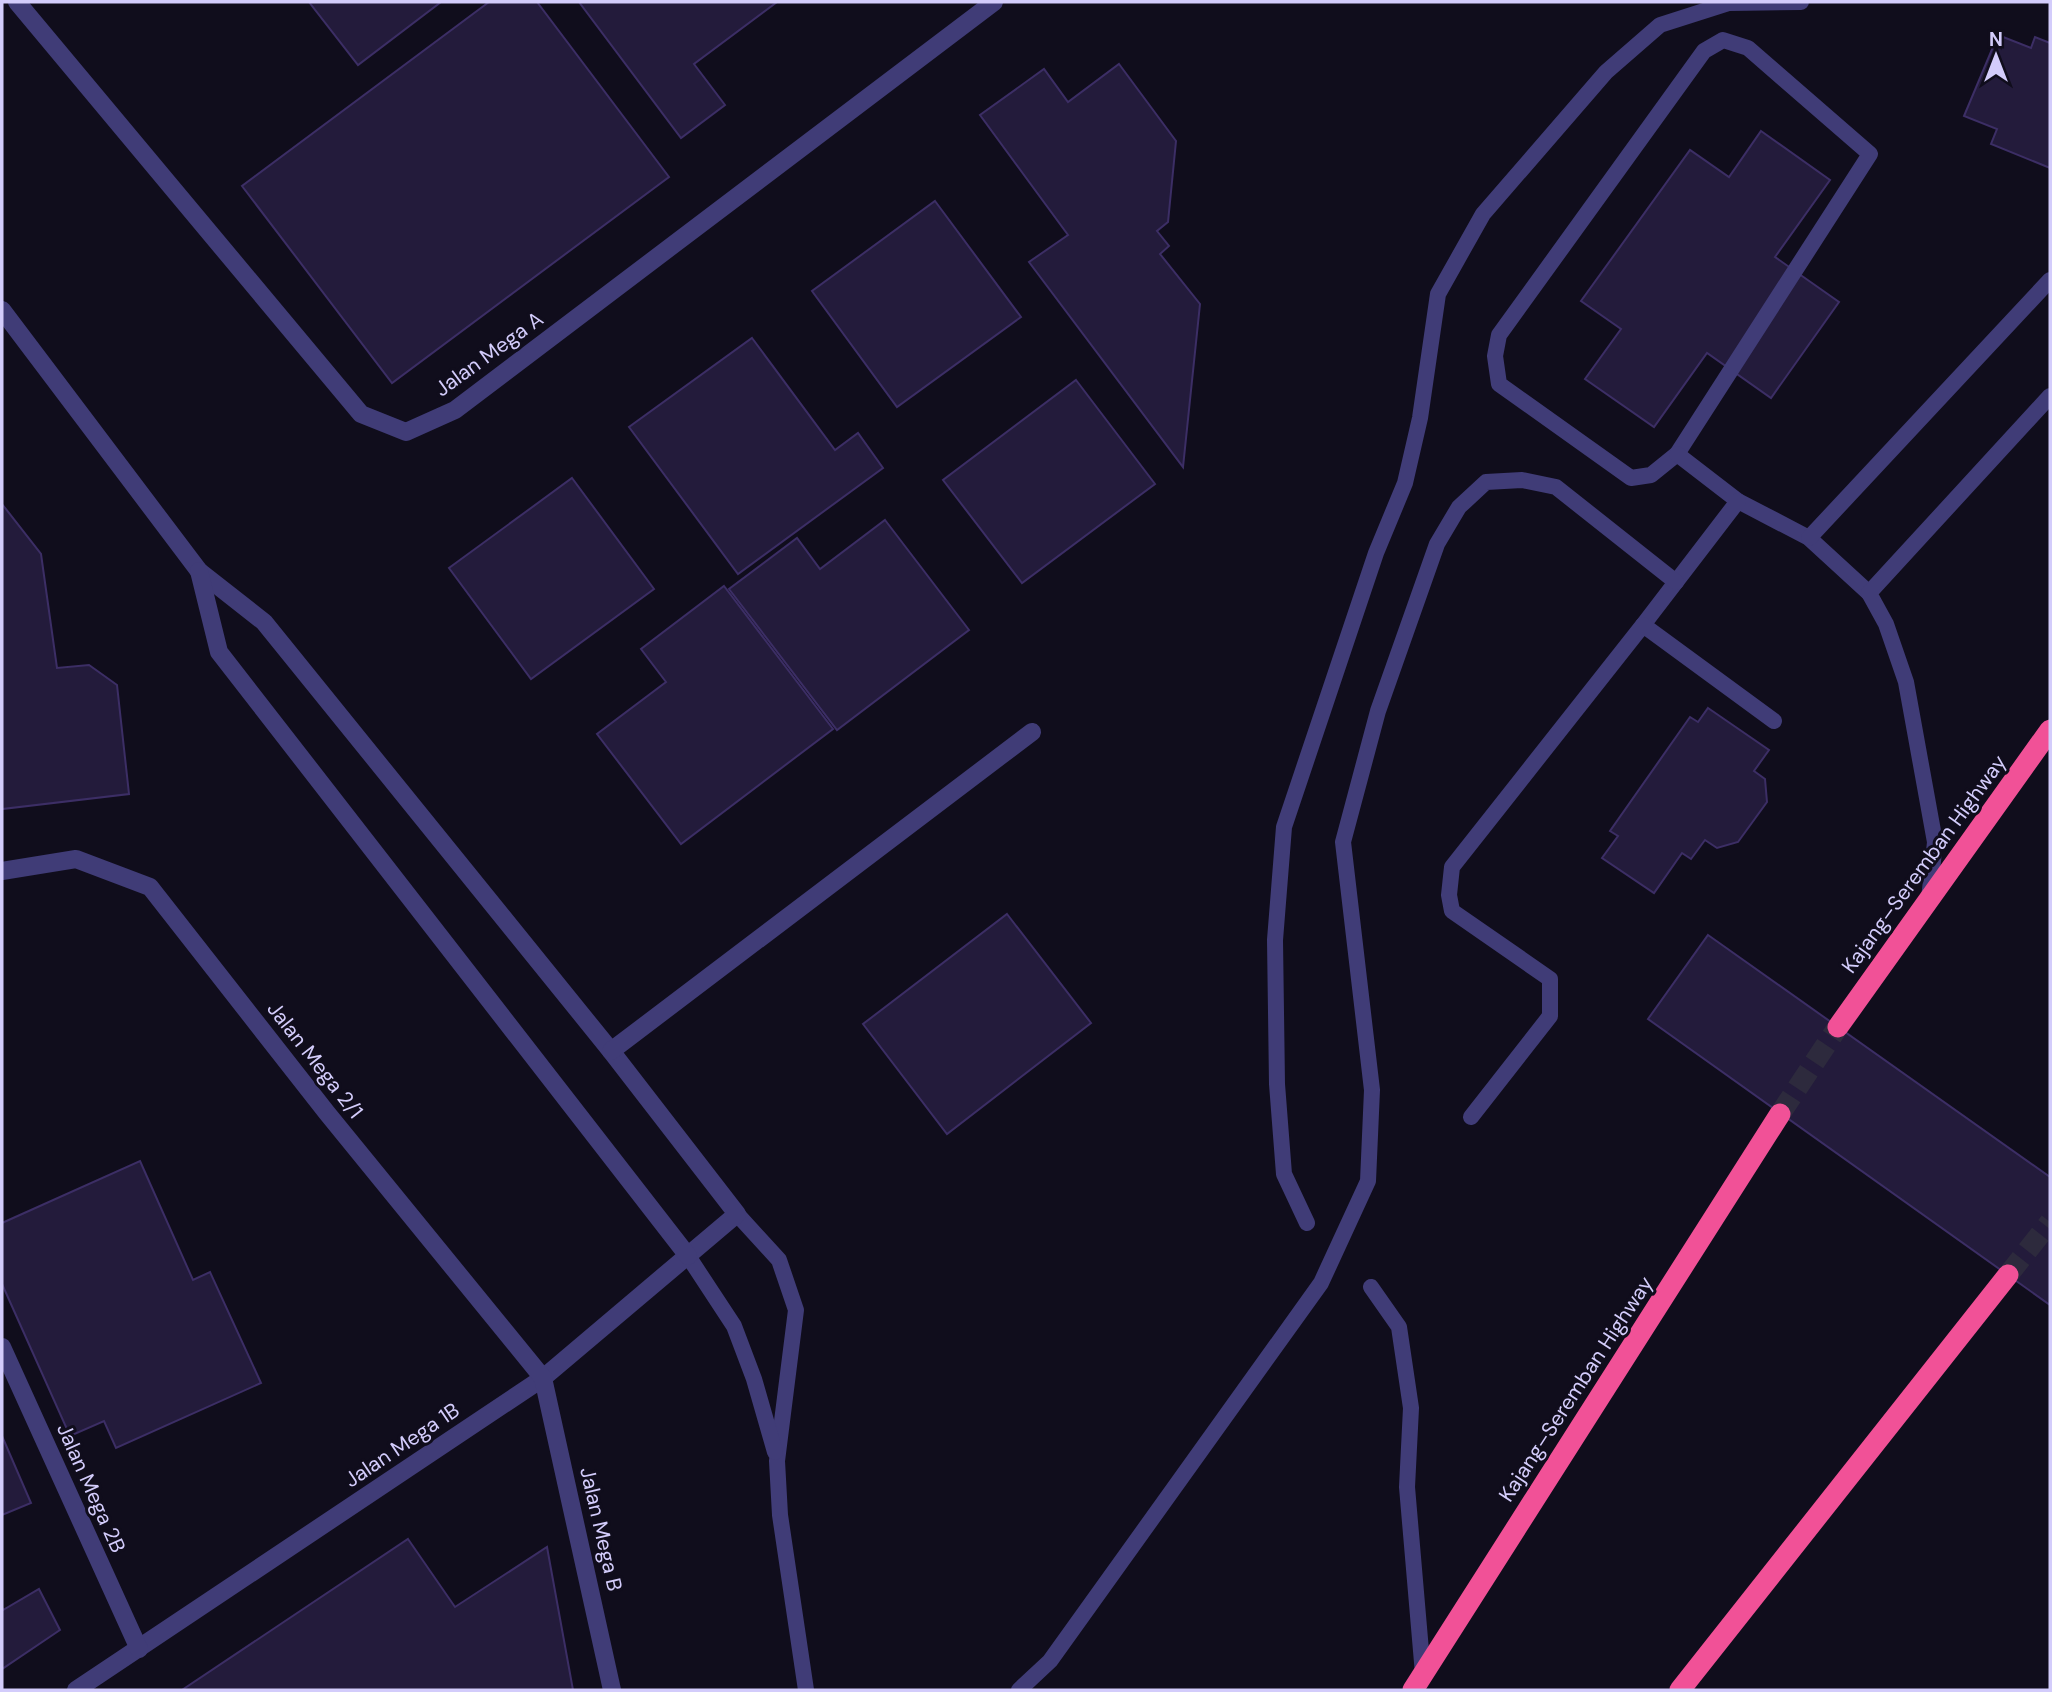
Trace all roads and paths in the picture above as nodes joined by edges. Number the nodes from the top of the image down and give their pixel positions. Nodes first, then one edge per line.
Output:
1 (17, 2) edge
2 (994, 2) edge
3 (1801, 2) edge
4 (2050, 280) edge
5 (2, 310) edge
6 (2050, 396) edge
7 (1677, 454) junction
8 (1738, 501) junction
9 (1809, 538) junction
10 (199, 571) junction
11 (1676, 582) junction
12 (1869, 593) junction
13 (1643, 625) junction
14 (1774, 722) dead end
15 (2050, 730) edge
16 (1032, 732) dead end
17 (2, 871) edge
18 (1929, 899) junction
19 (1838, 1027) tunnel mouth
20 (611, 1051) junction
21 (1780, 1114) tunnel mouth
22 (1471, 1117) dead end
23 (737, 1214) junction
24 (1307, 1223) dead end
25 (688, 1256) junction
26 (2008, 1275) tunnel mouth
27 (1371, 1287) dead end
28 (2, 1347) edge
29 (543, 1378) junction
30 (777, 1461) junction
31 (139, 1649) junction
32 (1418, 1682) edge
33 (76, 1690) edge
34 (612, 1690) edge
35 (806, 1690) edge
36 (1019, 1690) edge
37 (1680, 1690) edge

1 - 2 street, Jalan Mega A
3 - 24 lane
4 - 9 lane
5 - 10 street
6 - 12 lane
7 - 7 lane
7 - 8 lane
8 - 9 lane
8 - 11 lane
9 - 12 lane
10 - 20 street
10 - 25 street
11 - 13 lane
11 - 36 lane
12 - 18 lane
13 - 14 lane
13 - 22 lane
15 - 18 highway, Kajang–Seremban Highway
16 - 20 street
17 - 29 street, Jalan Mega 2/1
18 - 19 highway, Kajang–Seremban Highway
20 - 23 street
21 - 32 highway, Kajang–Seremban Highway
23 - 25 street, Jalan Mega 1B
23 - 30 lane
25 - 29 street, Jalan Mega 1B
25 - 30 lane
26 - 37 highway
27 - 32 lane
28 - 31 street, Jalan Mega 2B
29 - 31 street, Jalan Mega 1B
29 - 34 street, Jalan Mega B
30 - 35 lane
31 - 33 street, Jalan Mega 1B

